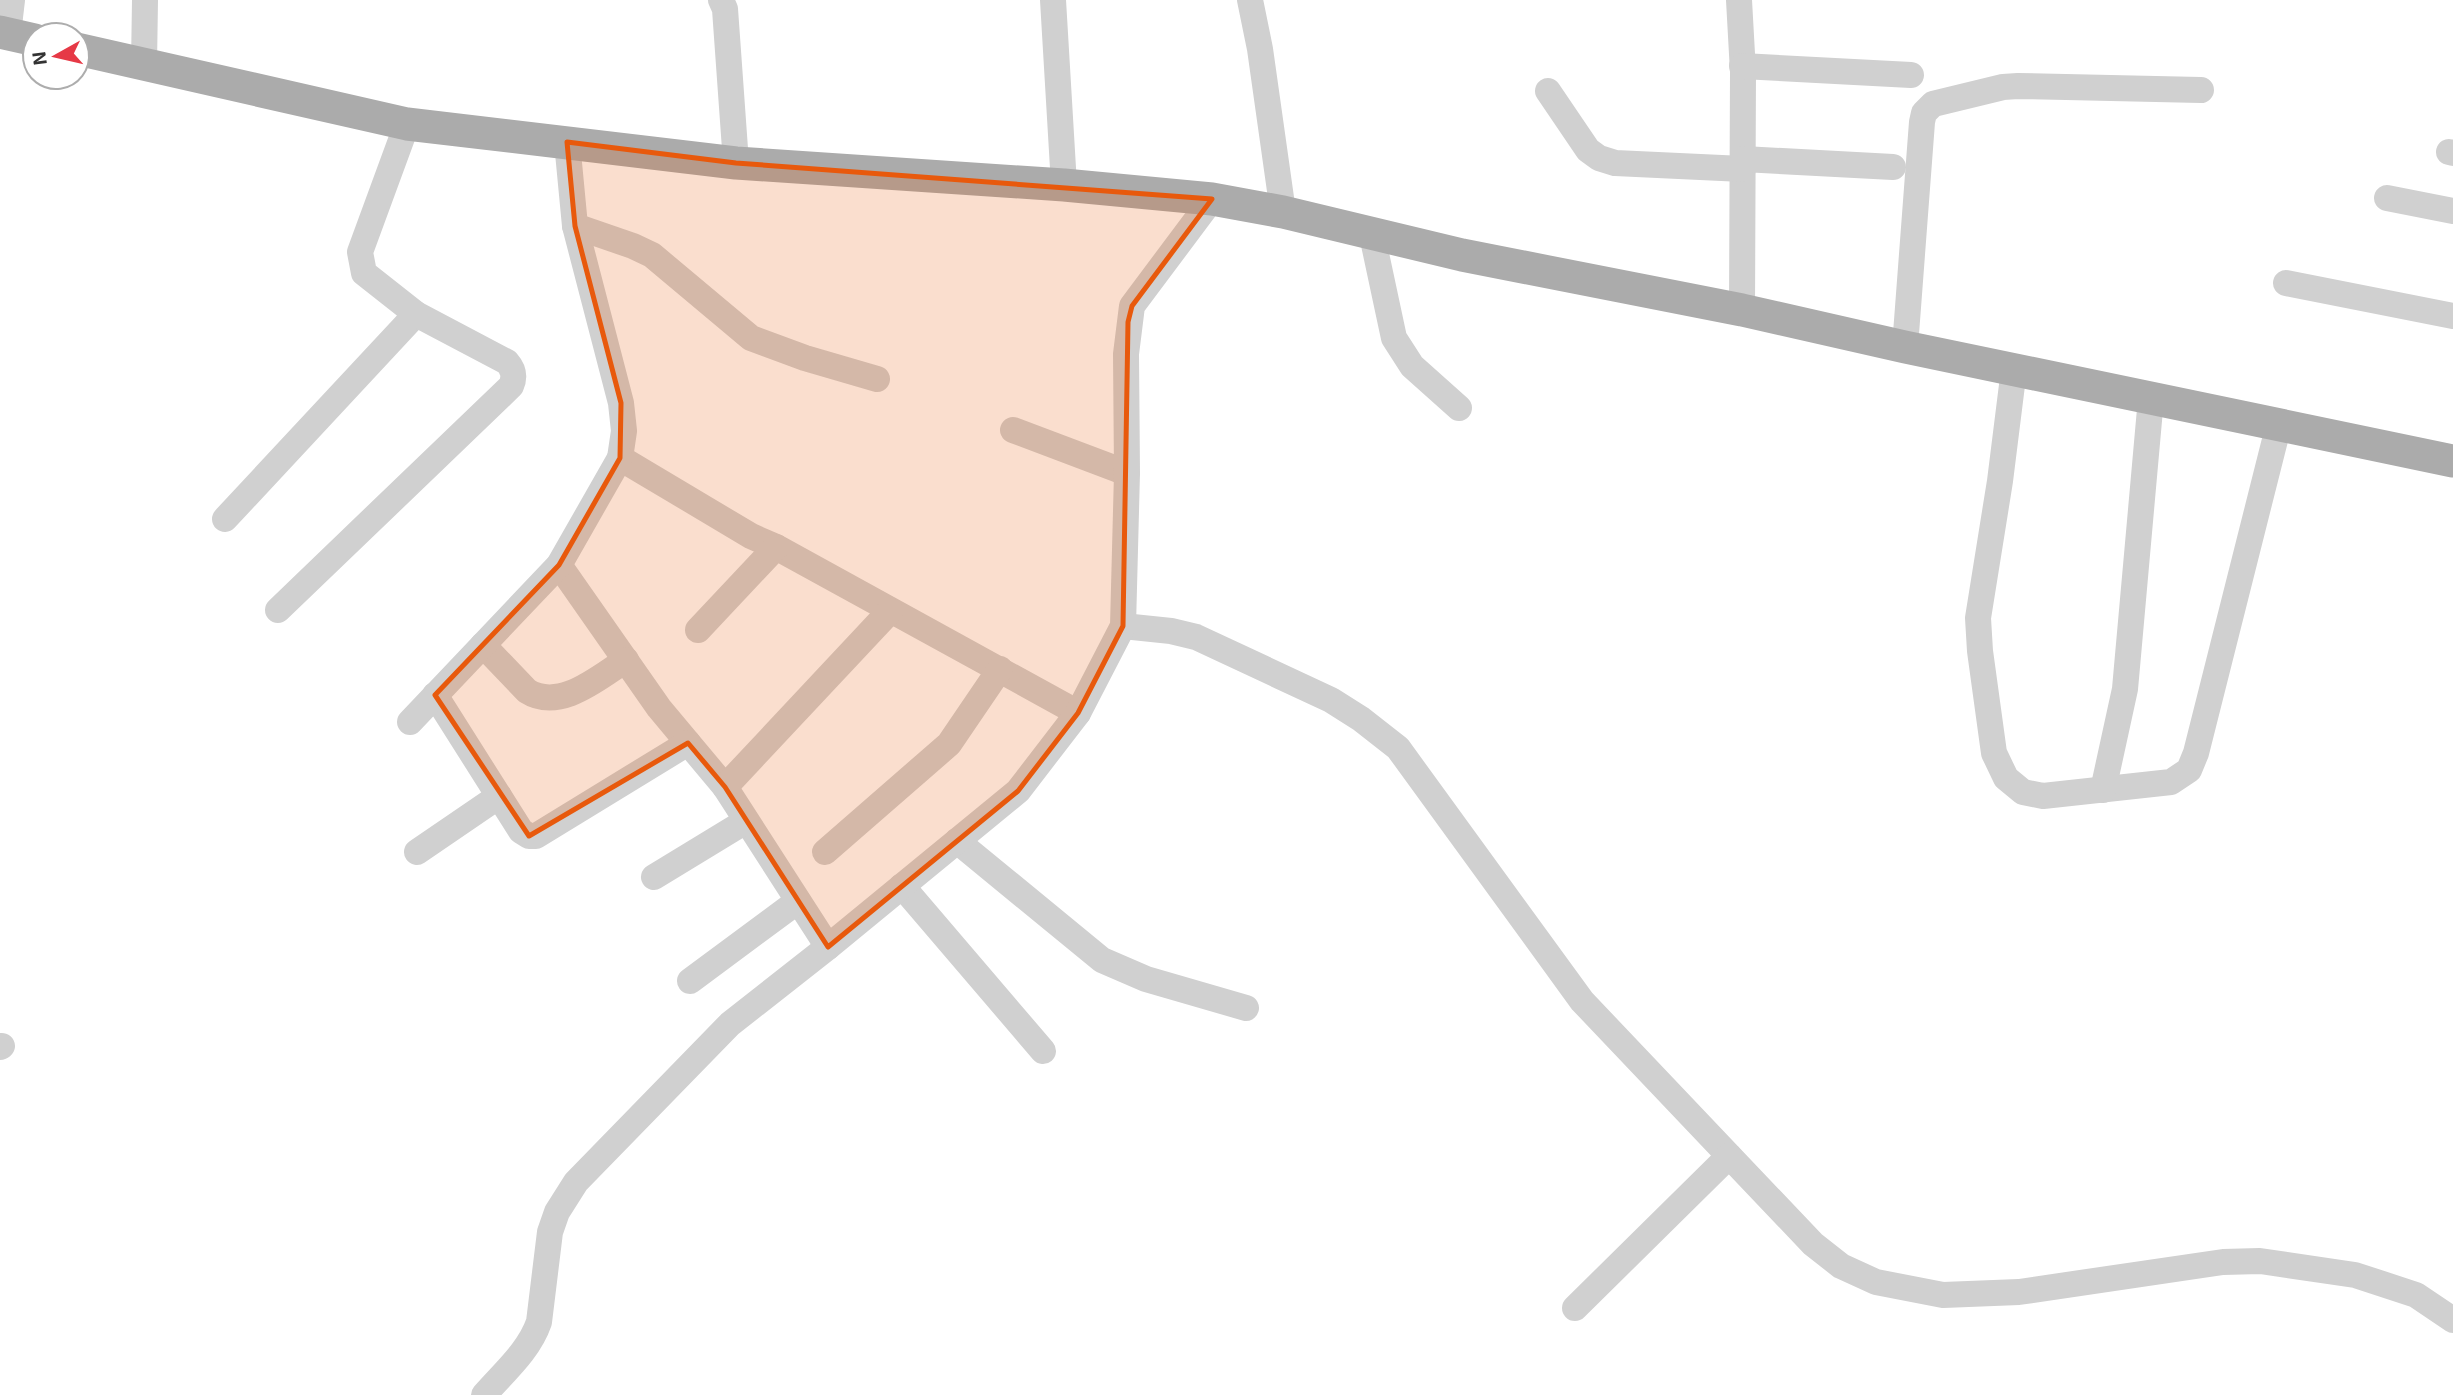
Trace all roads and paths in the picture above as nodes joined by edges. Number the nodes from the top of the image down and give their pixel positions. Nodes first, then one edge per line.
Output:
1 (12, 0) edge
2 (145, 0) edge
3 (720, 0) edge
4 (1053, 0) edge
5 (1250, 0) edge
6 (1739, 0) edge
7 (15, 36) edge
8 (91, 52) edge
9 (144, 64) junction
10 (1742, 66) junction
11 (1911, 75) dead end
12 (2201, 90) dead end
13 (1548, 91) dead end
14 (407, 124) junction
15 (567, 142) junction
16 (736, 163) junction
17 (1743, 164) junction
18 (1893, 167) dead end
19 (1064, 185) junction
20 (2387, 198) dead end
21 (1212, 199) junction
22 (2453, 211) edge
23 (1283, 212) junction
24 (575, 226) junction
25 (1372, 235) junction
26 (2286, 283) dead end
27 (1742, 310) junction
28 (416, 314) junction
29 (2453, 316) edge
30 (1905, 347) junction
31 (2014, 369) junction
32 (877, 379) dead end
33 (2151, 398) junction
34 (1459, 408) dead end
35 (2279, 424) junction
36 (1013, 430) dead end
37 (620, 458) junction
38 (2453, 461) edge
39 (1127, 473) junction
40 (225, 519) dead end
41 (776, 547) junction
42 (559, 565) junction
43 (278, 610) dead end
44 (890, 611) junction
45 (1123, 626) junction
46 (698, 630) dead end
47 (483, 645) junction
48 (626, 660) junction
49 (1000, 668) junction
50 (435, 695) junction
51 (1079, 713) junction
52 (410, 722) dead end
53 (688, 743) junction
54 (725, 787) junction
55 (2103, 790) junction
56 (499, 796) junction
57 (746, 821) junction
58 (957, 841) junction
59 (417, 852) dead end
60 (825, 852) dead end
61 (654, 877) dead end
62 (902, 886) junction
63 (798, 901) junction
64 (828, 947) junction
65 (690, 981) dead end
66 (1246, 1008) dead end
67 (1043, 1051) dead end
68 (1729, 1156) junction
69 (1575, 1308) dead end
70 (2453, 1320) edge
71 (484, 1395) edge

1 - 7 street
2 - 9 street
3 - 16 street
4 - 19 street
5 - 23 street
6 - 10 street
8 - 9 main road
9 - 14 main road
10 - 11 street
10 - 17 street
12 - 30 street
13 - 17 street
14 - 15 main road
14 - 28 street
15 - 16 main road
15 - 24 street
16 - 19 main road
17 - 18 street
17 - 27 street
19 - 21 main road
20 - 22 street
21 - 23 main road
21 - 39 street
23 - 25 main road
24 - 32 street
24 - 37 street
25 - 27 main road
25 - 34 street
26 - 29 street
27 - 30 main road
28 - 40 street
28 - 43 street
30 - 31 main road
31 - 33 main road
31 - 55 street
33 - 35 main road
33 - 55 street
35 - 38 main road
35 - 55 street
36 - 39 street
37 - 41 street
37 - 42 street
39 - 45 street
41 - 44 street
41 - 46 street
42 - 47 street
42 - 48 street
44 - 49 street
44 - 54 street
45 - 51 street
45 - 68 street
47 - 48 street
47 - 50 street
48 - 53 street
49 - 51 street
49 - 60 street
50 - 52 street
50 - 56 street
51 - 58 street
53 - 54 street
53 - 56 street
54 - 57 street
56 - 59 street
57 - 61 street
57 - 63 street
58 - 62 street
58 - 66 street
62 - 64 street
62 - 67 street
63 - 64 street
63 - 65 street
64 - 71 street
68 - 69 street
68 - 70 street

